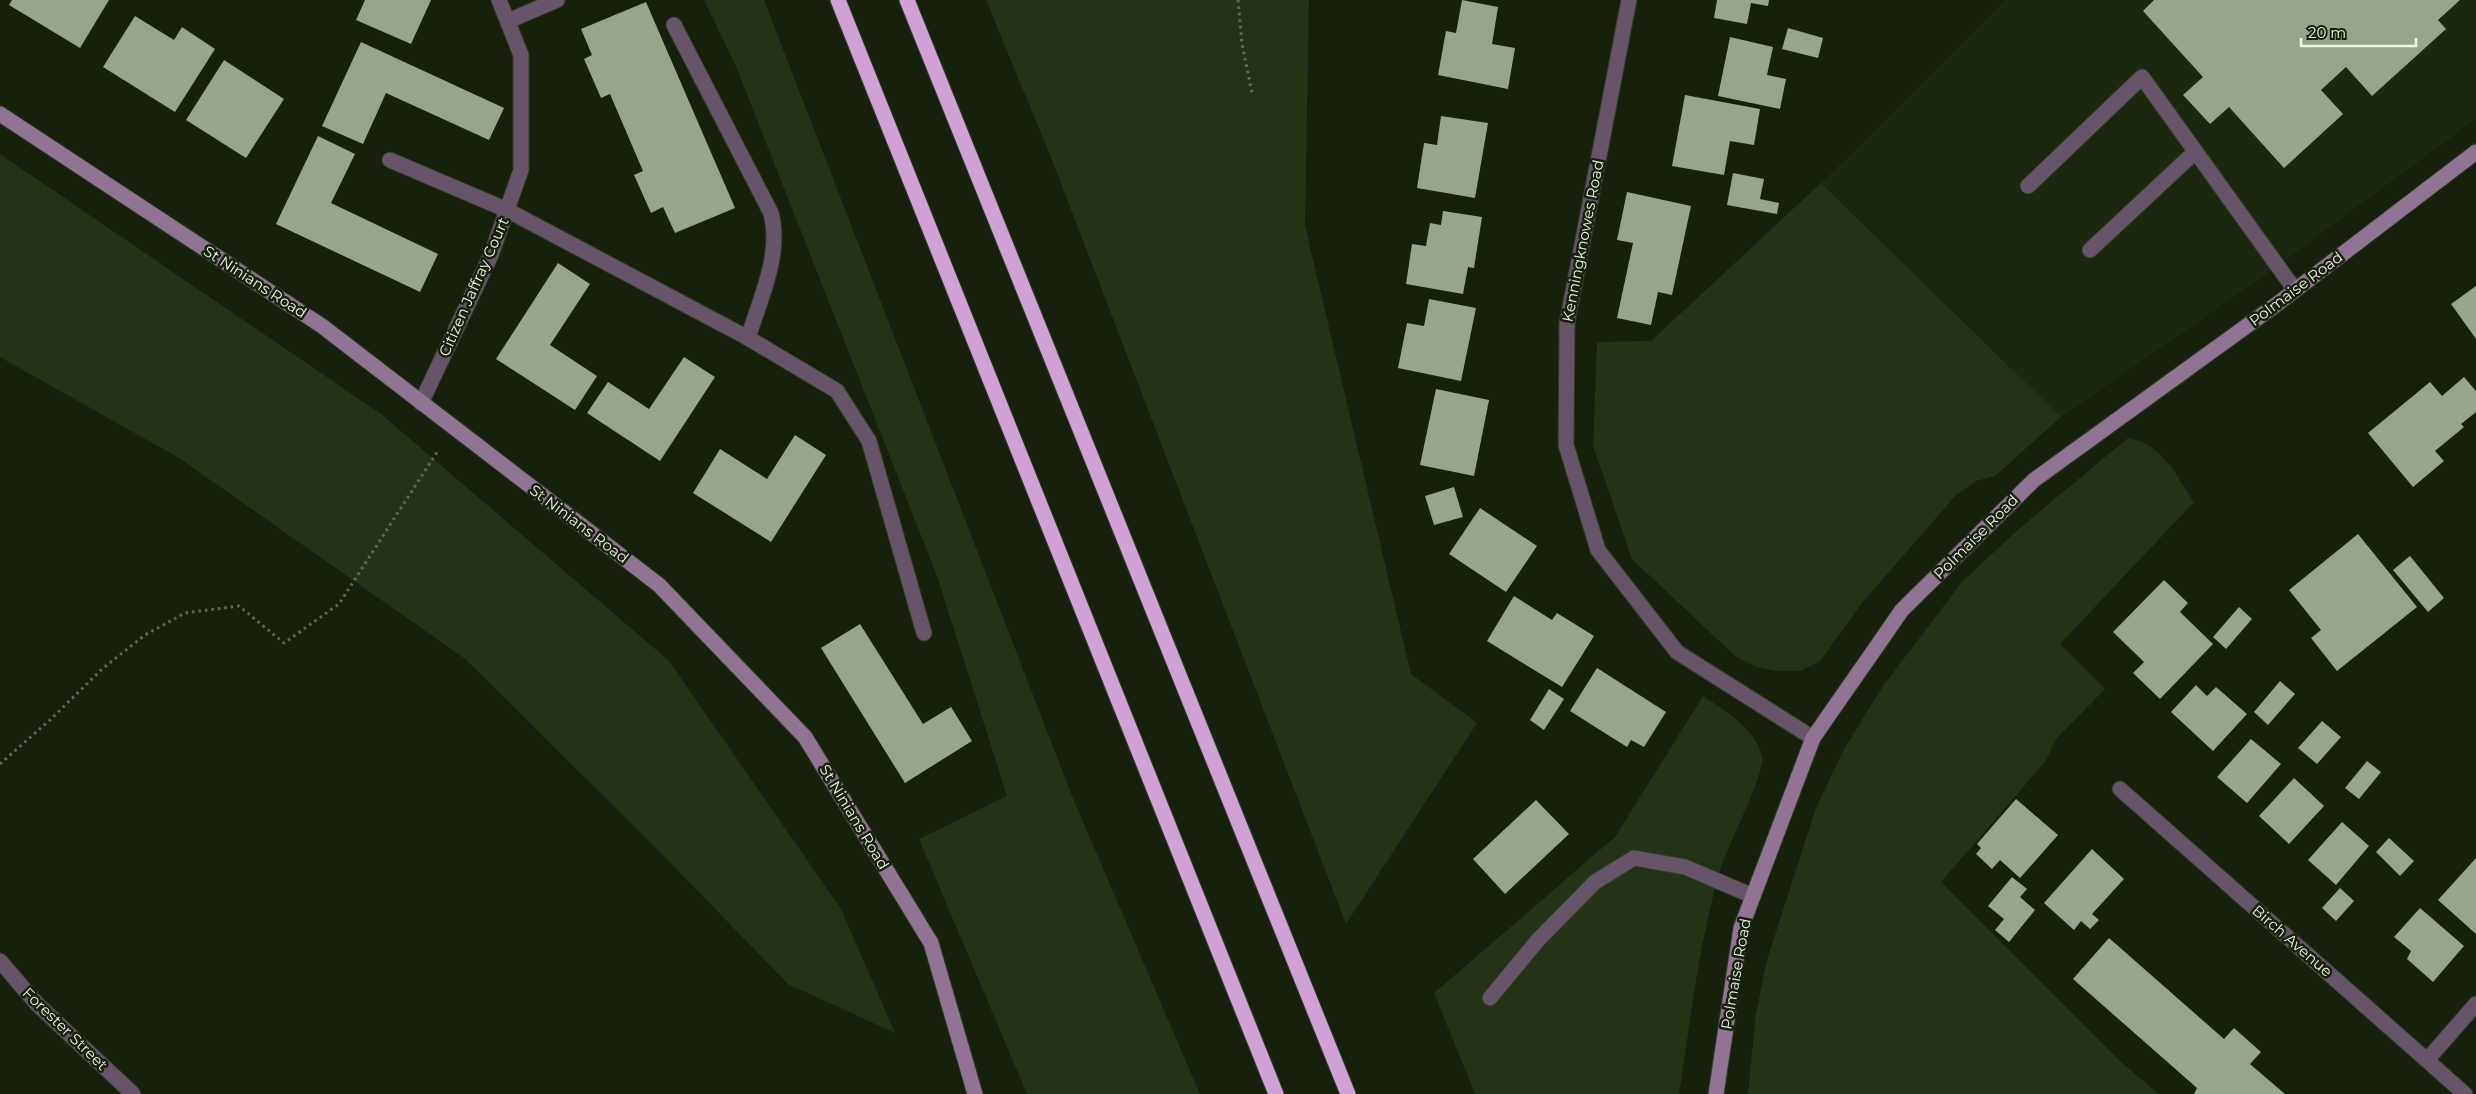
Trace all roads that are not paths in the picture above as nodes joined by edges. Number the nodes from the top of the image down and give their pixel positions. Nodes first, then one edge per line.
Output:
1 (499, 0) edge
2 (557, 0) edge
3 (838, 0) edge
4 (907, 0) edge
5 (1630, 0) edge
6 (508, 21) junction
7 (674, 25) dead end
8 (0, 114) edge
9 (2195, 152) junction
10 (2476, 152) edge
11 (390, 160) dead end
12 (2028, 186) dead end
13 (507, 210) junction
14 (2090, 250) dead end
15 (2295, 290) junction
16 (748, 338) junction
17 (421, 403) junction
18 (924, 633) dead end
19 (1813, 738) junction
20 (2120, 789) dead end
21 (1753, 896) junction
22 (0, 961) edge
23 (1490, 998) dead end
24 (2476, 1004) edge
25 (2427, 1060) junction
26 (133, 1094) edge
27 (975, 1094) edge
28 (1276, 1094) edge
29 (1348, 1094) edge
30 (1716, 1094) edge
31 (2465, 1094) edge

1 - 6 street, Citizen Jaffray Court
2 - 6 street
3 - 28 highway
4 - 29 highway
5 - 19 street, Kenningknowes Road
6 - 13 street, Citizen Jaffray Court
7 - 16 street
8 - 17 street, St Ninians Road
9 - 12 street
9 - 14 street
9 - 15 street
10 - 15 street, Polmaise Road
11 - 13 street
13 - 16 street
13 - 17 street, Citizen Jaffray Court
15 - 19 street, Polmaise Road
16 - 18 street
17 - 27 street, St Ninians Road
19 - 21 street, Polmaise Road
20 - 25 street, Birch Avenue
21 - 23 street
21 - 30 street, Polmaise Road
22 - 26 street, Forester Street
24 - 25 street
25 - 31 street, Birch Avenue

